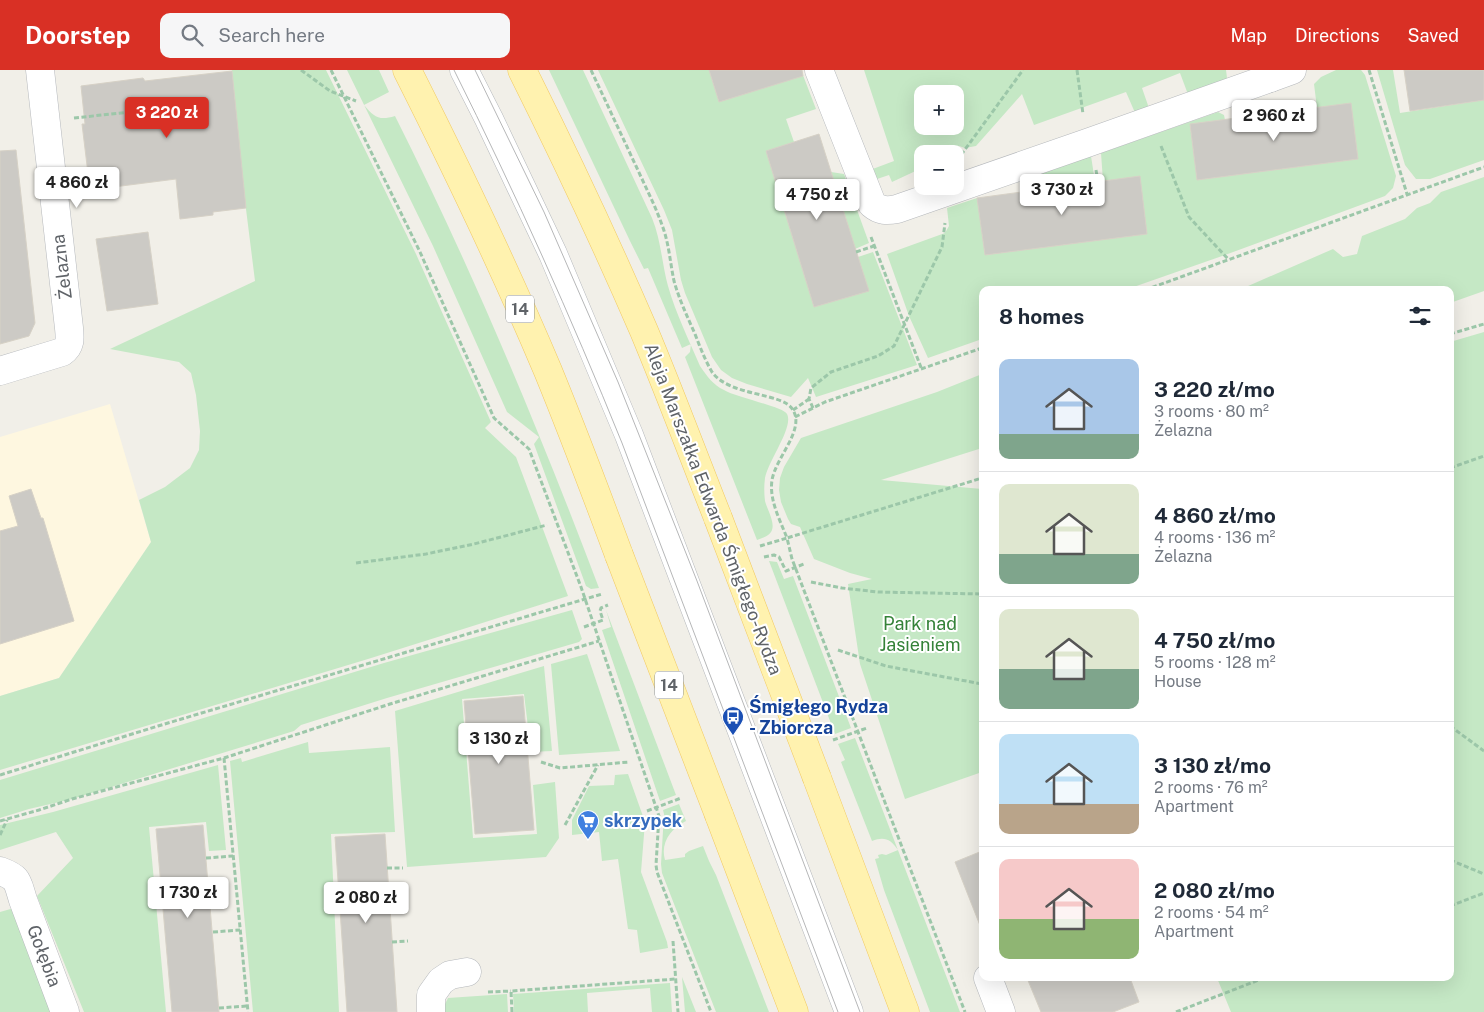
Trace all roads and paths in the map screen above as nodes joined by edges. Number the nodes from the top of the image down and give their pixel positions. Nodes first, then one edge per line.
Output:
1 (40, 70) edge
2 (300, 70) edge
3 (331, 70) edge
4 (407, 70) edge
5 (464, 70) edge
6 (522, 70) edge
7 (590, 70) edge
8 (818, 70) edge
9 (1023, 70) edge
10 (1369, 70) edge
11 (1277, 73) edge
12 (344, 97) junction
13 (356, 101) dead end
14 (158, 109) dead end
15 (83, 117) dead end
16 (1159, 141) dead end
17 (964, 151) edge
18 (1484, 167) edge
19 (964, 185) edge
20 (1407, 194) junction
21 (937, 195) edge
22 (940, 195) edge
23 (876, 208) junction
24 (874, 246) junction
25 (856, 252) dead end
26 (1229, 260) junction
27 (1156, 286) edge
28 (905, 324) junction
29 (1484, 324) edge
30 (1454, 333) edge
31 (979, 349) edge
32 (922, 370) junction
33 (0, 371) edge
34 (809, 398) junction
35 (813, 408) junction
36 (793, 410) junction
37 (795, 416) junction
38 (1484, 456) edge
39 (1454, 467) edge
40 (979, 479) edge
41 (547, 525) dead end
42 (786, 538) junction
43 (760, 546) dead end
44 (764, 558) dead end
45 (356, 563) dead end
46 (804, 564) dead end
47 (795, 567) junction
48 (811, 582) dead end
49 (605, 593) dead end
50 (979, 594) edge
51 (585, 599) junction
52 (610, 604) dead end
53 (593, 624) junction
54 (584, 627) dead end
55 (599, 641) junction
56 (838, 650) dead end
57 (979, 683) edge
58 (867, 728) dead end
59 (1454, 729) edge
60 (858, 731) junction
61 (833, 740) dead end
62 (1484, 751) edge
63 (224, 758) junction
64 (541, 762) dead end
65 (630, 762) dead end
66 (598, 765) junction
67 (0, 775) edge
68 (678, 799) dead end
69 (656, 807) junction
70 (647, 811) dead end
71 (7, 819) junction
72 (0, 821) edge
73 (565, 825) dead end
74 (0, 835) edge
75 (233, 856) junction
76 (206, 858) dead end
77 (1454, 862) edge
78 (387, 868) dead end
79 (403, 868) dead end
80 (0, 871) edge
81 (1484, 874) edge
82 (1484, 893) edge
83 (1454, 904) edge
84 (240, 930) junction
85 (213, 932) dead end
86 (408, 941) dead end
87 (673, 941) dead end
88 (392, 942) dead end
89 (467, 972) dead end
90 (676, 979) junction
91 (989, 981) edge
92 (1256, 981) edge
93 (247, 1006) junction
94 (219, 1008) dead end
95 (65, 1012) edge
96 (248, 1012) edge
97 (431, 1012) edge
98 (512, 1012) edge
99 (678, 1012) edge
100 (711, 1012) edge
101 (794, 1012) edge
102 (850, 1012) edge
103 (905, 1012) edge
104 (965, 1012) edge
105 (1002, 1012) edge
106 (1176, 1012) edge

1 - 33 street, Żelazna
2 - 12 path
3 - 12 path
4 - 101 main road, 14, bridge
5 - 102 street
6 - 103 main road, Aleja Marszałka Edwarda Śmigłego-Rydza, bridge
7 - 36 path
8 - 23 street
9 - 17 path
10 - 20 path
11 - 19 street
12 - 13 path
12 - 51 path
14 - 15 path
16 - 26 path
18 - 20 path
20 - 26 path
21 - 23 street
22 - 28 path
23 - 24 path
24 - 25 path
24 - 28 path
26 - 27 path
28 - 32 path
28 - 34 path
29 - 30 path
31 - 32 path
32 - 35 path
34 - 35 path
34 - 36 path
35 - 37 path
36 - 37 path
37 - 42 path
38 - 39 path
40 - 42 path
41 - 45 path
42 - 43 path
42 - 47 path
44 - 47 path
46 - 47 path
47 - 60 path
48 - 50 path
49 - 51 path
51 - 53 path
51 - 67 path
52 - 53 path
53 - 54 path
53 - 55 path
55 - 63 path
55 - 69 path
56 - 57 path
58 - 60 path
59 - 62 path
60 - 61 path
60 - 104 path
63 - 71 path
63 - 75 path
64 - 66 path
65 - 66 path
66 - 73 path
68 - 69 path
69 - 70 path
69 - 100 path
71 - 72 path
71 - 74 path
75 - 76 path
75 - 84 path
77 - 81 path
78 - 79 path
80 - 95 street, Gołębia
82 - 83 path
84 - 85 path
84 - 93 path
86 - 88 path
87 - 90 path
89 - 97 street
90 - 98 path
90 - 99 path
91 - 105 street
92 - 106 path
93 - 94 path
93 - 96 path

